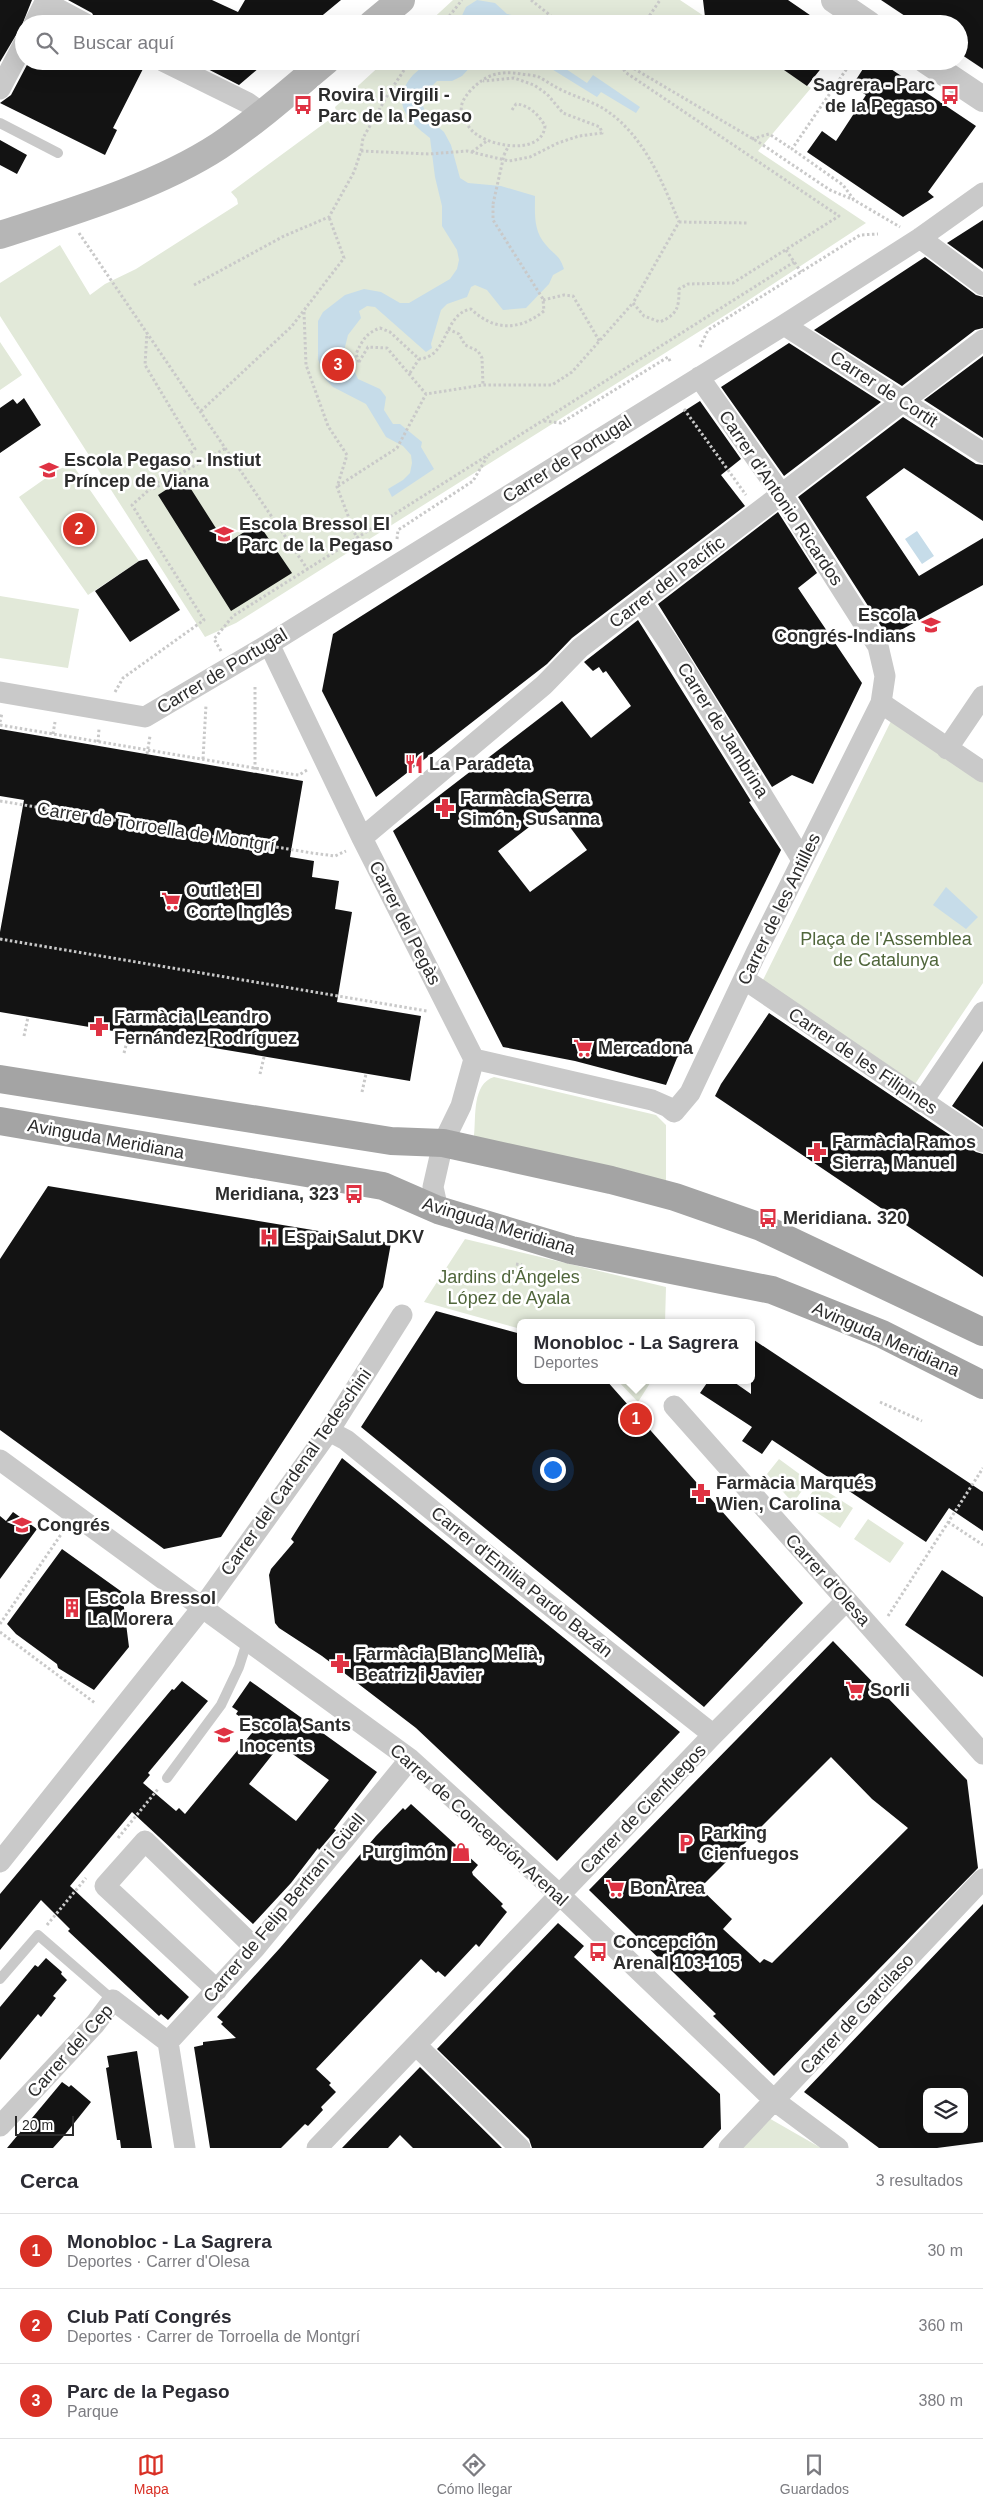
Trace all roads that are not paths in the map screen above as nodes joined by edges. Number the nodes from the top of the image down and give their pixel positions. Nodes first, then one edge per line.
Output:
1 (401, 0) edge
2 (834, 0) edge
3 (45, 1) edge
4 (38, 15) edge
5 (70, 15) edge
6 (383, 15) edge
7 (856, 15) edge
8 (15, 60) edge
9 (180, 70) edge
10 (315, 70) edge
11 (940, 70) edge
12 (0, 89) edge
13 (983, 99) edge
14 (262, 114) junction
15 (0, 123) edge
16 (58, 152) dead end
17 (983, 193) edge
18 (0, 235) edge
19 (920, 238) junction
20 (983, 285) edge
21 (784, 325) junction
22 (983, 340) edge
23 (699, 377) junction
24 (903, 401) junction
25 (983, 454) edge
26 (782, 495) junction
27 (641, 602) junction
28 (269, 644) junction
29 (0, 692) edge
30 (983, 696) edge
31 (881, 703) junction
32 (947, 749) junction
33 (983, 772) edge
34 (356, 844) junction
35 (802, 860) junction
36 (744, 979) junction
37 (983, 1012) edge
38 (474, 1059) junction
39 (0, 1079) edge
40 (922, 1102) junction
41 (0, 1121) edge
42 (983, 1142) edge
43 (443, 1143) junction
44 (438, 1210) junction
45 (402, 1315) dead end
46 (983, 1332) edge
47 (983, 1385) edge
48 (674, 1406) dead end
49 (329, 1431) junction
50 (0, 1460) edge
51 (846, 1601) junction
52 (202, 1608) junction
53 (247, 1642) junction
54 (712, 1736) junction
55 (983, 1754) edge
56 (410, 1759) junction
57 (166, 1778) dead end
58 (0, 1862) edge
59 (983, 1879) edge
60 (561, 1896) junction
61 (255, 1948) junction
62 (0, 1979) edge
63 (217, 1990) junction
64 (113, 2000) junction
65 (168, 2042) junction
66 (416, 2045) junction
67 (775, 2101) junction
68 (0, 2126) edge
69 (185, 2148) edge
70 (317, 2148) edge
71 (520, 2148) edge
72 (730, 2148) edge
73 (838, 2148) edge

1 - 6 main road
2 - 7 street
3 - 4 street
3 - 5 street
8 - 12 street
9 - 14 street
10 - 14 main road
11 - 13 street
14 - 18 main road
15 - 16 lane
17 - 19 street, Carrer de Portugal
19 - 20 street
19 - 21 street, Carrer de Portugal
21 - 23 street, Carrer de Portugal
21 - 24 street, Carrer de Cortit
22 - 24 street, Carrer del Pacífic
23 - 26 street, Carrer d'Antonio Ricardos
23 - 28 street, Carrer de Portugal
24 - 25 street, Carrer de Cortit
24 - 26 street, Carrer del Pacífic
26 - 27 street, Carrer del Pacífic
26 - 31 street, Carrer d'Antonio Ricardos
27 - 34 street, Carrer del Pacífic
27 - 35 street, Carrer de Jambrina
28 - 29 street, Carrer de Portugal
28 - 34 street, Carrer del Pegàs
30 - 32 street
31 - 32 street
31 - 35 street, Carrer de les Antilles
32 - 33 street
34 - 38 street, Carrer del Pegàs
35 - 36 street, Carrer de les Antilles
36 - 38 street, Carrer de les Antilles
36 - 40 street, Carrer de les Filipines
37 - 40 street
38 - 43 street
39 - 43 main road
40 - 42 street, Carrer de les Filipines
41 - 44 main road, Avinguda Meridiana
43 - 44 street
43 - 46 main road
44 - 47 main road, Avinguda Meridiana
45 - 49 street, Carrer del Cardenal Tedeschini
48 - 51 street, Carrer d'Olesa
49 - 52 street, Carrer del Cardenal Tedeschini
49 - 54 street, Carrer d'Emilia Pardo Bazán
50 - 52 street, Carrer de Concepción Arenal
51 - 54 street, Carrer de Cienfuegos
51 - 55 street, Carrer d'Olesa
52 - 53 street, Carrer de Concepción Arenal
52 - 58 street, Carrer del Cardenal Tedeschini
53 - 56 street, Carrer de Concepción Arenal
53 - 57 lane
54 - 60 street, Carrer de Cienfuegos
56 - 60 street, Carrer de Concepción Arenal
56 - 61 street, Carrer de Felip Bertran i Güell
59 - 67 street, Carrer de Garcilaso
60 - 66 street, Carrer de Cienfuegos
60 - 67 street, Carrer de Concepción Arenal
61 - 63 street, Carrer de Felip Bertran i Güell
61 - 63 street
62 - 64 lane
63 - 65 street, Carrer de Felip Bertran i Güell
64 - 65 street, Carrer del Cep
64 - 68 street, Carrer del Cep
65 - 69 street
66 - 70 street, Carrer de Cienfuegos
66 - 71 street
67 - 72 street, Carrer de Garcilaso
67 - 73 street, Carrer de Concepción Arenal

